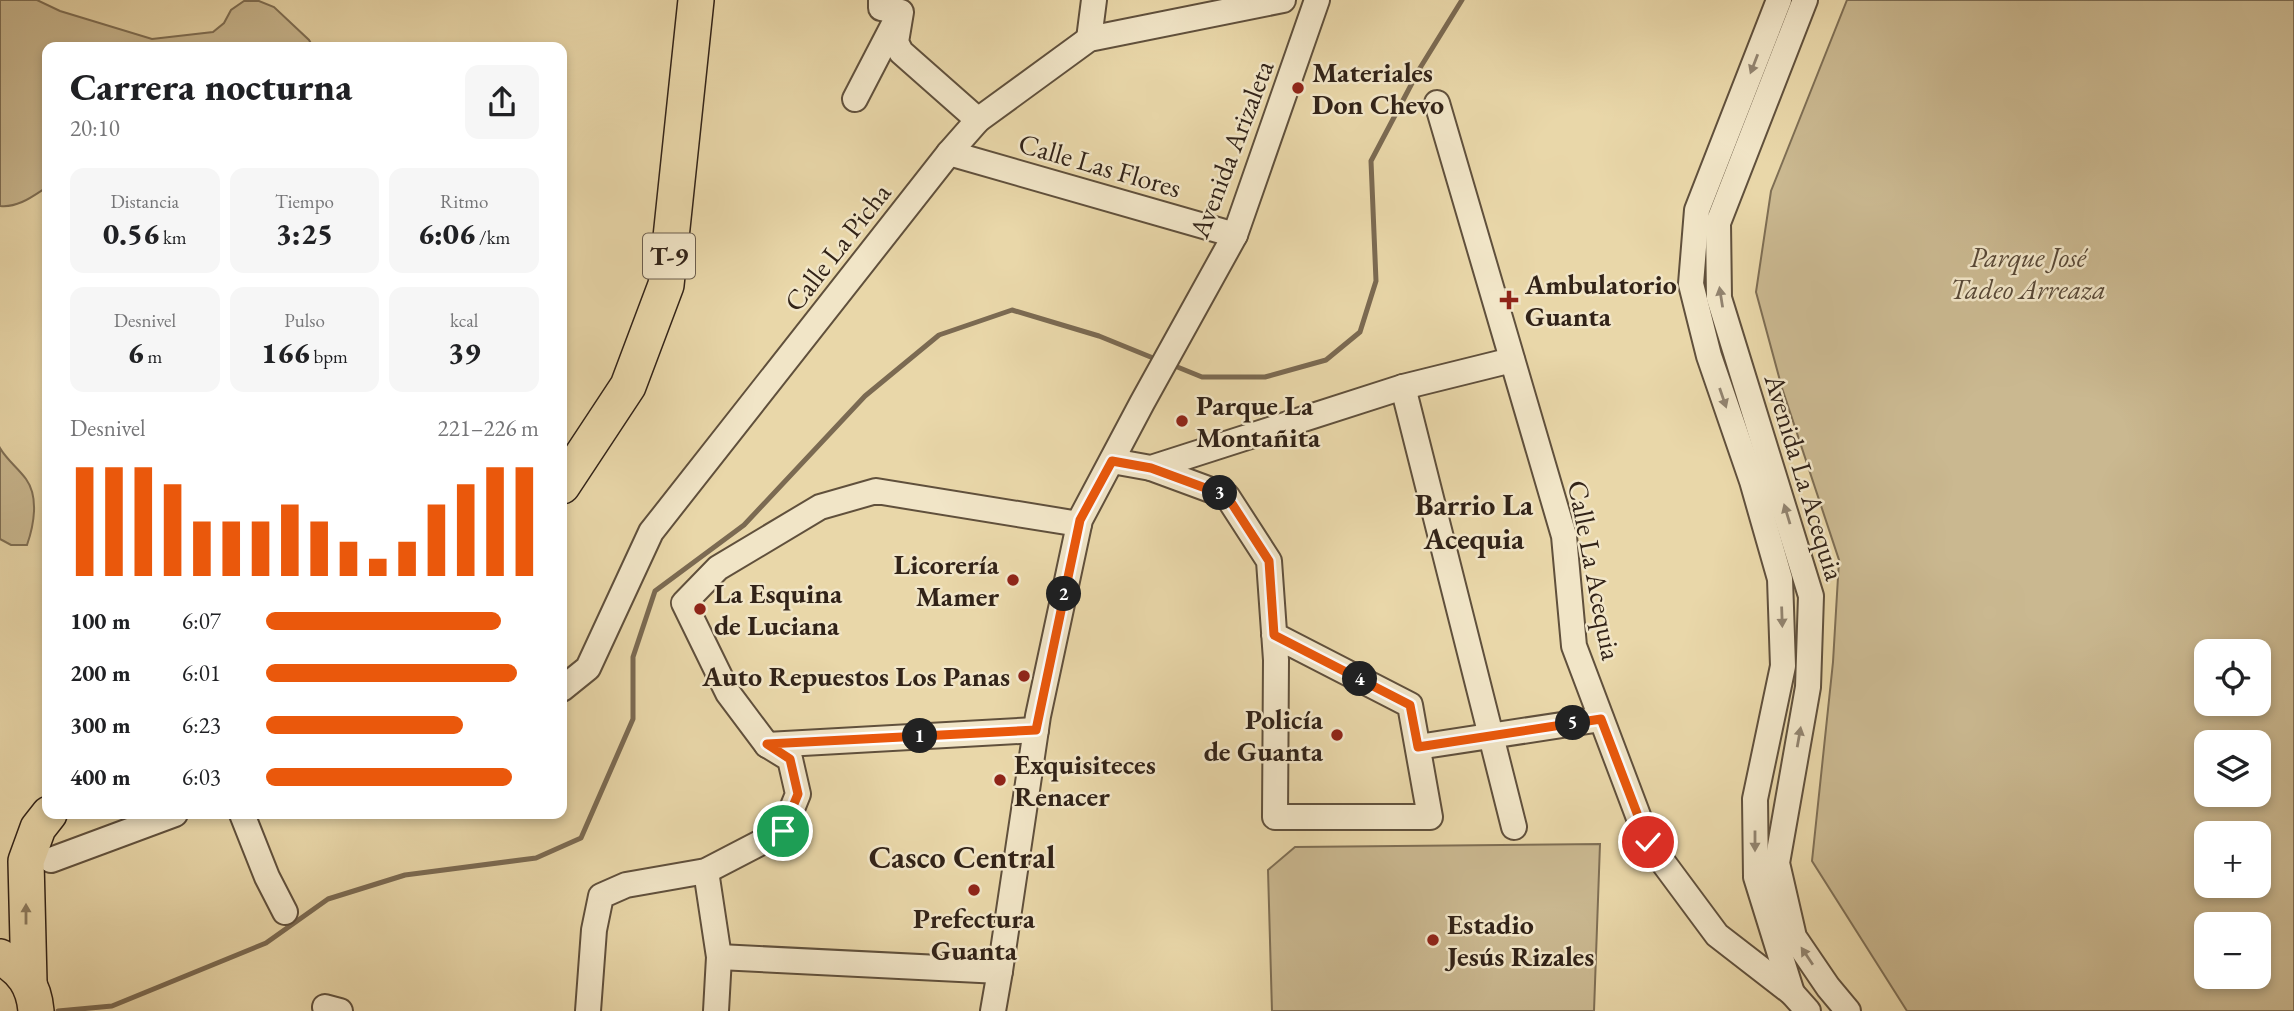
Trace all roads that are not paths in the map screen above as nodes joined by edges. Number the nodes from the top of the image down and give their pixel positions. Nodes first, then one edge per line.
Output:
1 (696, 0) edge
2 (1094, 0) edge
3 (1283, 0) edge
4 (1317, 0) edge
5 (1779, 0) edge
6 (1805, 0) edge
7 (896, 4) edge
8 (1089, 39) junction
9 (855, 99) dead end
10 (1437, 103) dead end
11 (978, 120) junction
12 (949, 153) junction
13 (1235, 235) junction
14 (1512, 360) junction
15 (1403, 387) junction
16 (1112, 461) junction
17 (1151, 468) junction
18 (567, 478) edge
19 (1079, 524) junction
20 (1274, 635) junction
21 (567, 685) edge
22 (1601, 719) junction
23 (1036, 730) junction
24 (1491, 736) junction
25 (767, 744) junction
26 (1418, 747) junction
27 (45, 819) edge
28 (45, 819) edge
29 (162, 819) edge
30 (244, 819) edge
31 (1514, 827) dead end
32 (51, 860) dead end
33 (0, 870) edge
34 (706, 871) junction
35 (285, 912) dead end
36 (0, 957) edge
37 (719, 957) junction
38 (1000, 971) junction
39 (1792, 993) junction
40 (35, 1001) edge
41 (588, 1011) edge
42 (716, 1011) edge
43 (993, 1011) edge
44 (1808, 1011) edge
45 (1848, 1011) edge

1 - 18 highway, T-9
2 - 8 street
3 - 8 street, Calle La Picha
4 - 13 street, Avenida Arizaleta
5 -> 39 street, Avenida La Acequia
45 -> 6 street, Avenida La Acequia
7 - 9 street
7 - 11 street
8 - 11 street, Calle La Picha
10 - 14 street, Calle La Acequia
11 - 12 street, Calle La Picha
12 - 13 street, Calle Las Flores
12 - 21 street, Calle La Picha
13 - 16 street, Avenida Arizaleta
14 - 15 street
14 - 22 street, Calle La Acequia
15 - 17 street
15 - 24 street
16 - 17 street
16 - 19 street
17 - 20 street
19 - 23 street
19 - 25 street
20 - 26 street
20 - 26 street
22 - 24 street
22 - 39 street, Calle La Acequia
23 - 25 street
23 - 38 street
24 - 26 street
24 - 31 street
25 - 34 street
27 - 33 highway
40 -> 28 highway
29 - 32 street
30 - 35 street
34 - 37 street
34 - 41 street
36 - 40 highway
37 - 38 street
37 - 42 street
38 - 43 street
39 - 44 street

